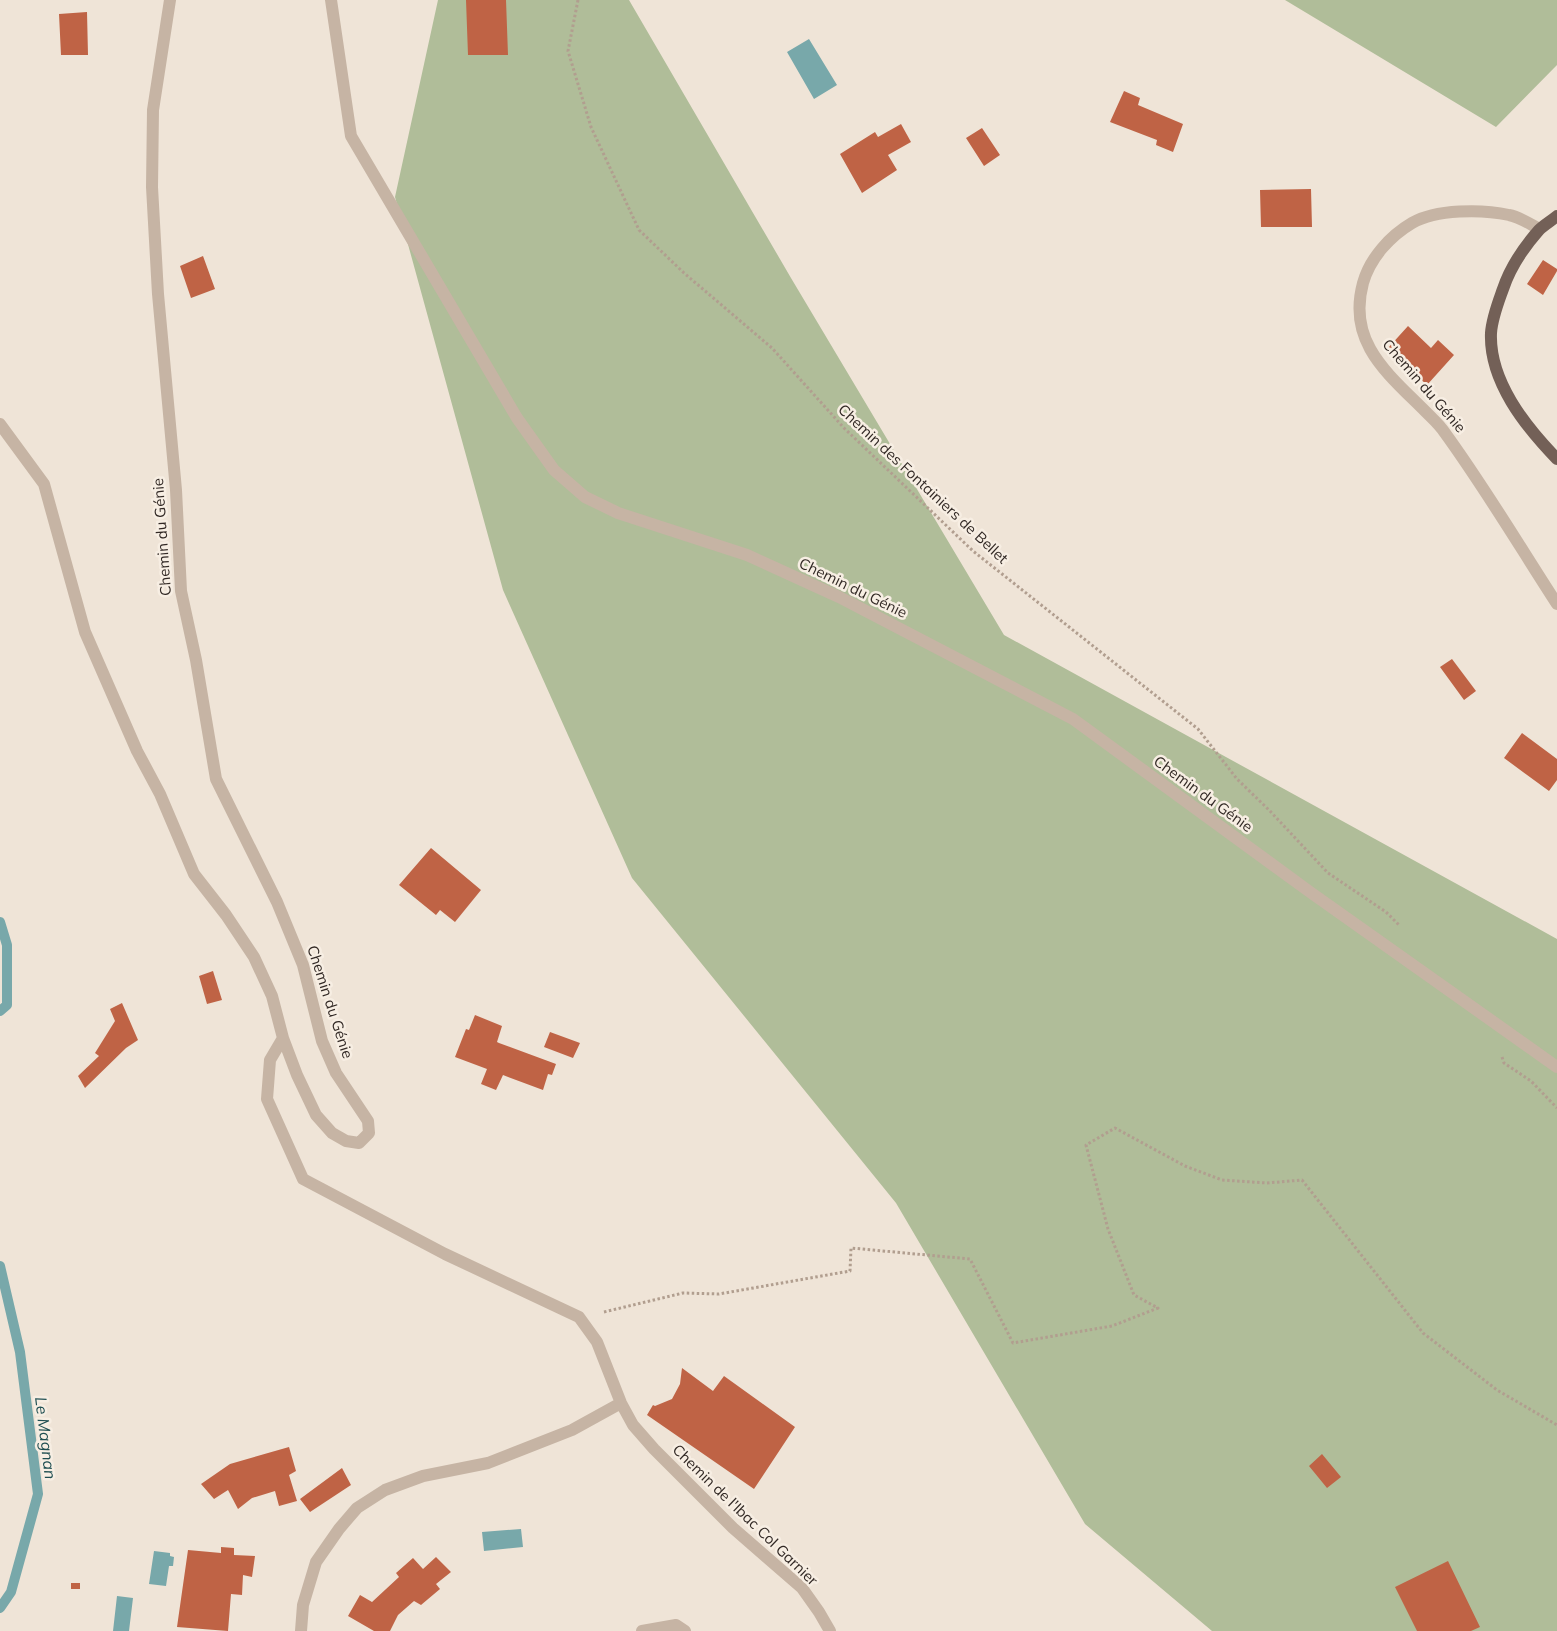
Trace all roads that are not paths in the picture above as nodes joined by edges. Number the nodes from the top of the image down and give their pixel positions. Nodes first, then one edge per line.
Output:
1 (170, 0) edge
2 (331, 0) edge
3 (1557, 216) edge
4 (1539, 229) junction
5 (0, 424) edge
6 (1557, 459) edge
7 (1557, 604) edge
8 (283, 1038) junction
9 (1557, 1067) edge
10 (620, 1403) junction
11 (301, 1631) edge
12 (642, 1631) edge
13 (685, 1631) edge
14 (830, 1631) edge

1 - 8 street, Chemin du Génie
2 - 9 street, Chemin du Génie
3 - 4 main road
4 - 6 main road
4 - 7 street, Chemin du Génie
5 - 8 street, Chemin du Génie
8 - 10 street, Chemin de l'Ibac Col Garnier
10 - 11 street
10 - 14 street, Chemin de l'Ibac Col Garnier
12 - 13 street

